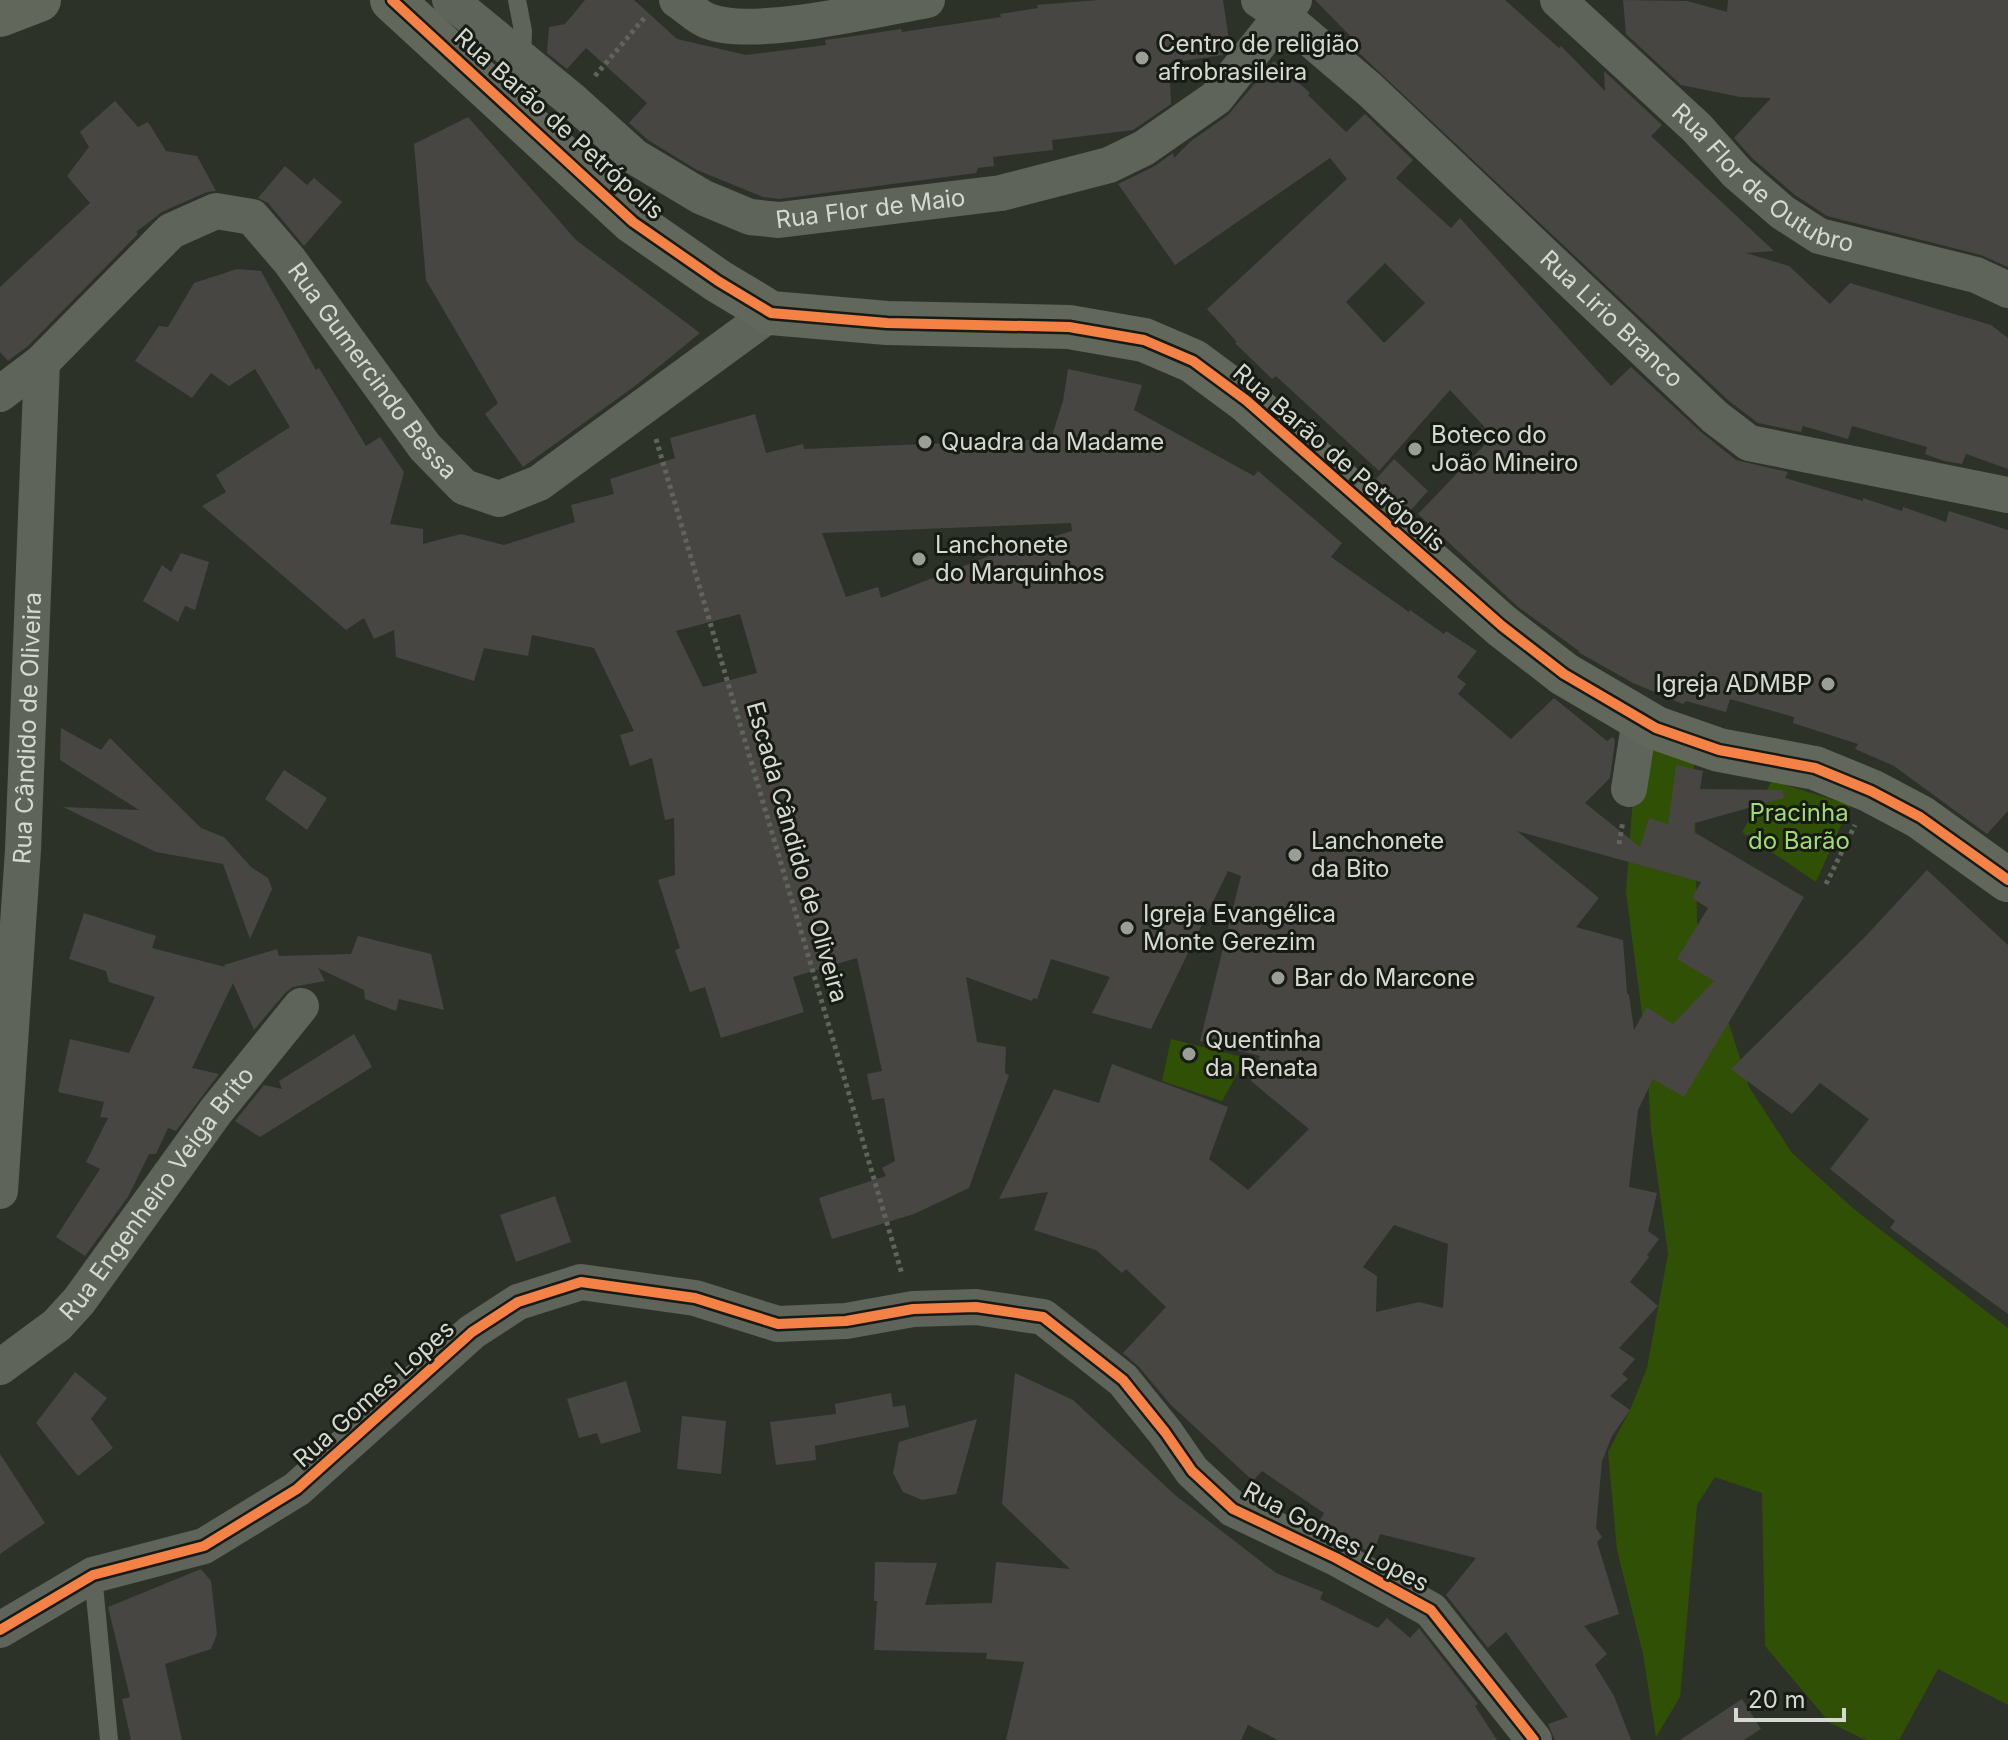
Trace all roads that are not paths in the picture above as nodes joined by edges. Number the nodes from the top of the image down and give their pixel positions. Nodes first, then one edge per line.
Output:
1 (39, 0) edge
2 (392, 0) edge
3 (450, 0) edge
4 (517, 0) edge
5 (927, 0) edge
6 (1278, 5) edge
7 (663, 6) edge
8 (1575, 8) edge
9 (0, 15) edge
10 (522, 60) junction
11 (2008, 290) edge
12 (771, 313) junction
13 (42, 362) junction
14 (0, 394) edge
15 (2008, 495) edge
16 (1640, 719) junction
17 (1629, 789) dead end
18 (2008, 880) edge
19 (301, 1006) dead end
20 (0, 1191) edge
21 (0, 1367) edge
22 (93, 1575) junction
23 (0, 1630) edge
24 (109, 1740) edge
25 (1534, 1740) edge

1 - 9 street
2 - 12 street, Rua Barão de Petrópolis
3 - 10 street, Rua Flor de Maio
4 - 10 lane
5 - 7 street
6 - 10 street, Rua Flor de Maio
6 - 15 street, Rua Lirio Branco
8 - 11 street, Rua Flor de Outubro
12 - 13 street, Rua Gumercindo Bessa
12 - 16 street, Rua Barão de Petrópolis
13 - 14 street, Rua Gumercindo Bessa
13 - 20 street, Rua Cândido de Oliveira
16 - 17 street
16 - 18 street, Rua Barão de Petrópolis
19 - 21 street, Rua Engenheiro Veiga Brito
22 - 23 street, Rua Gomes Lopes
22 - 24 lane
22 - 25 street, Rua Gomes Lopes

